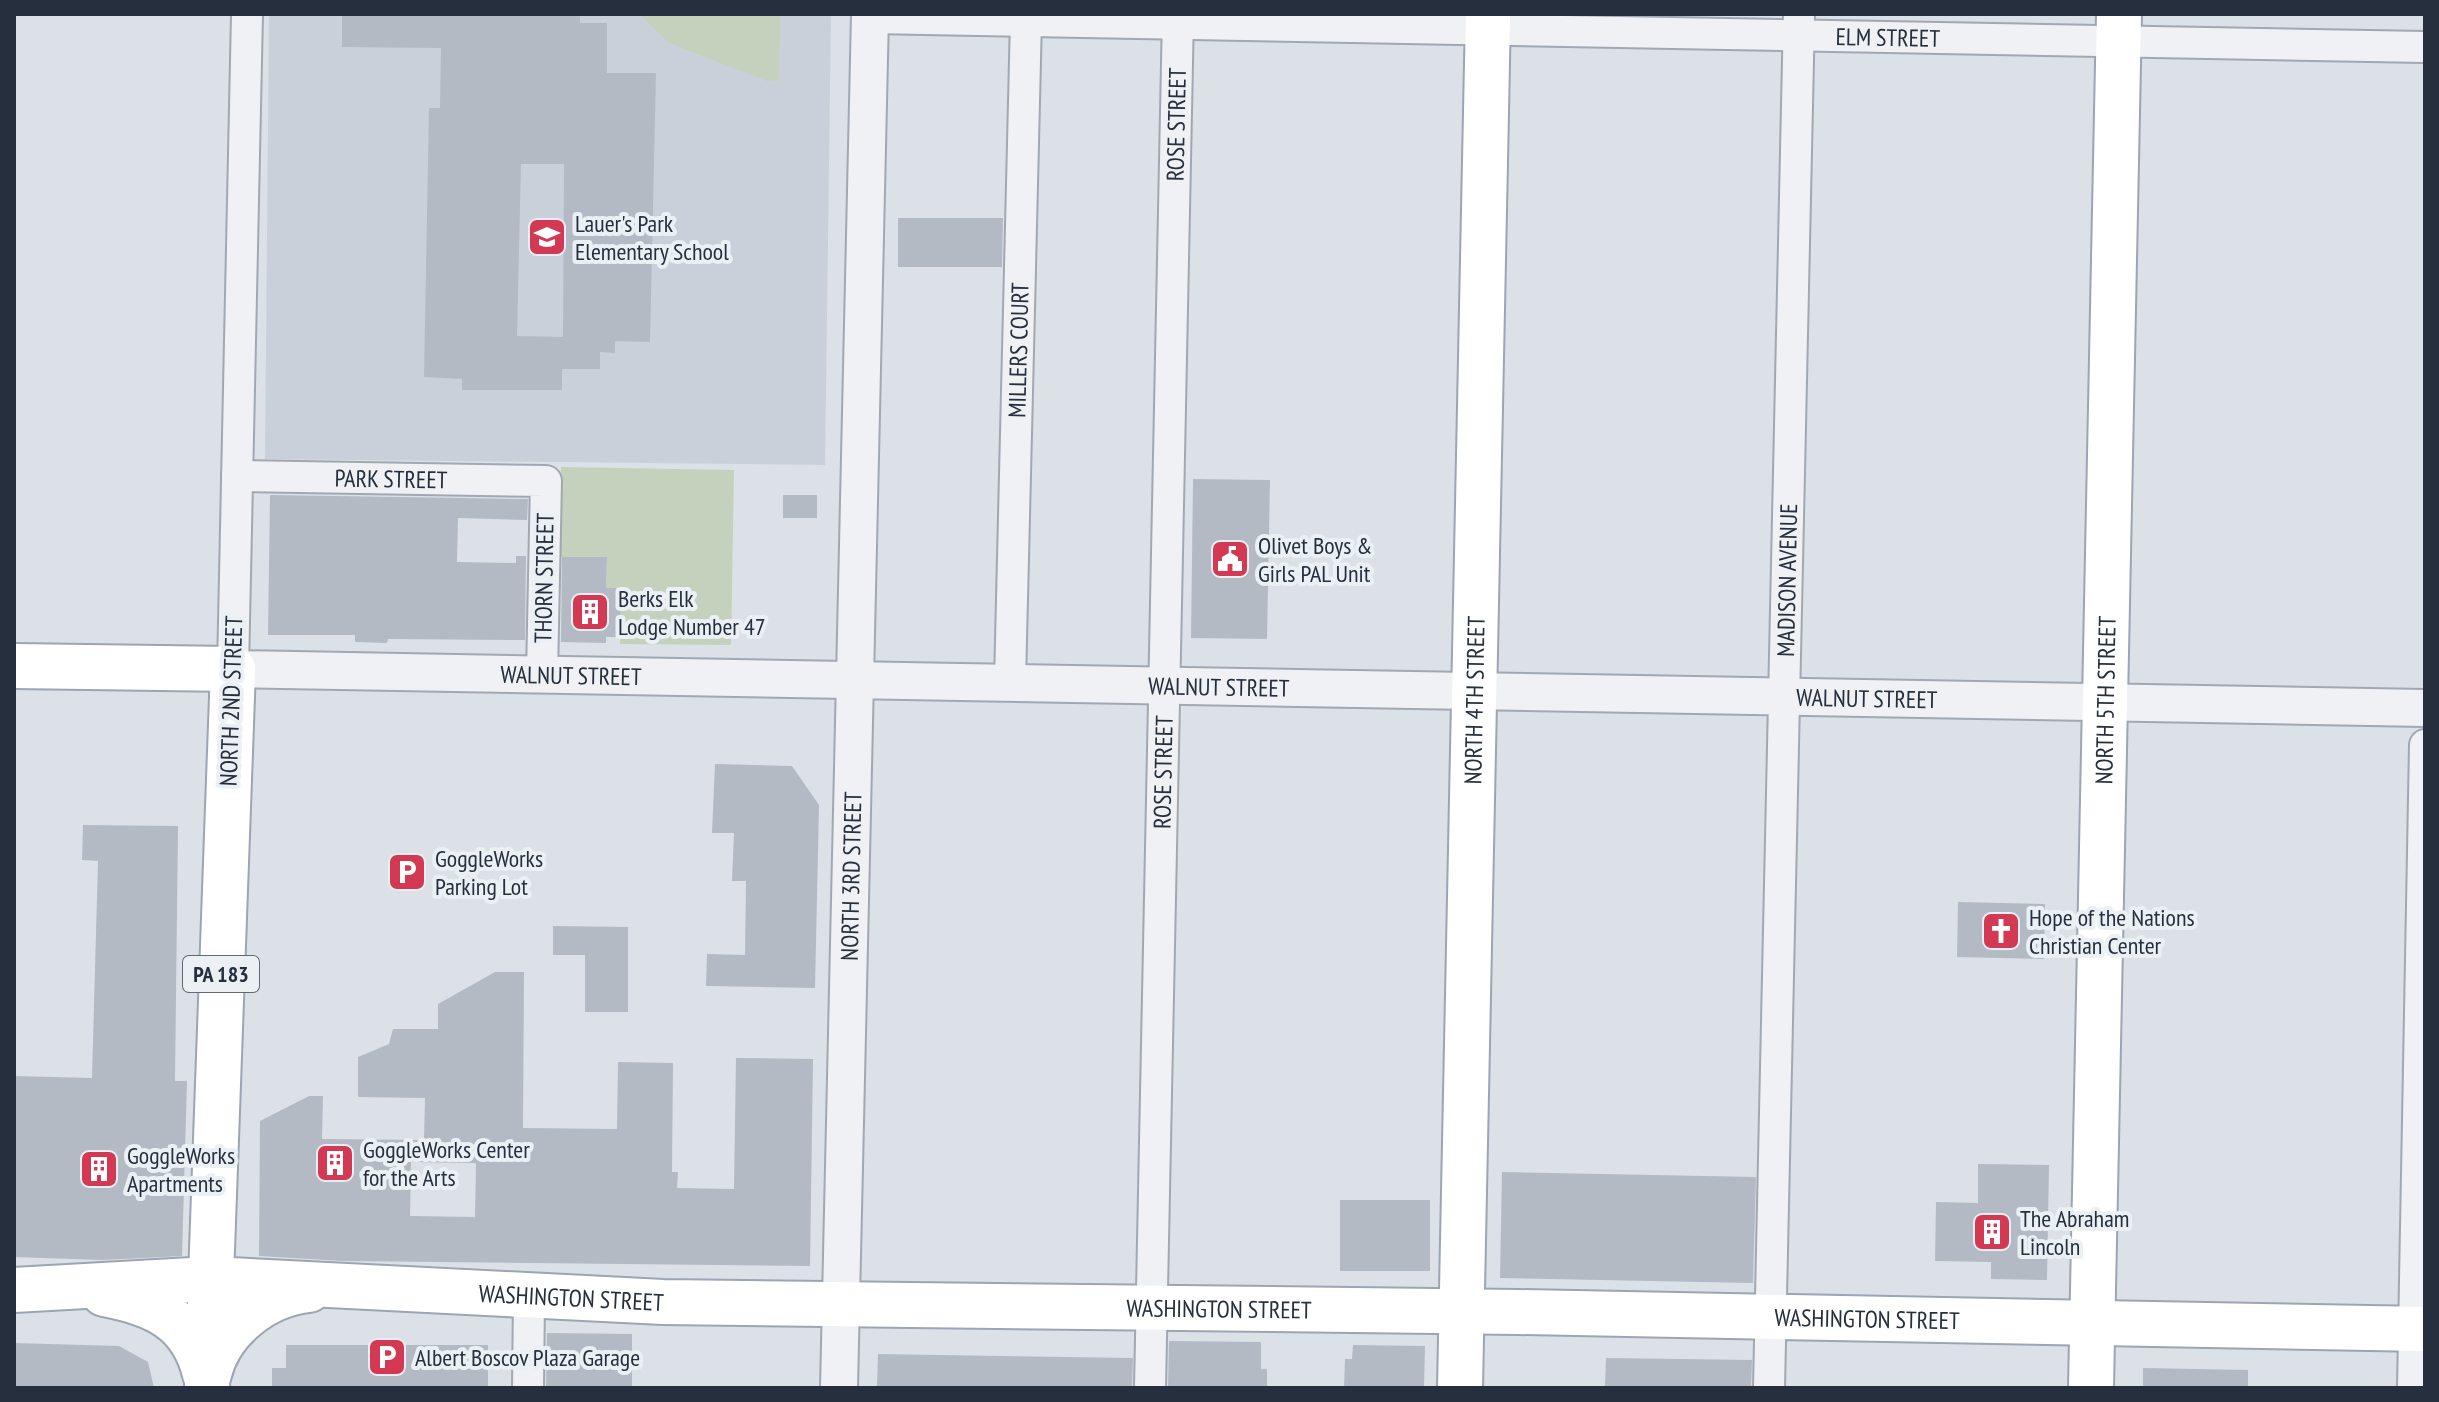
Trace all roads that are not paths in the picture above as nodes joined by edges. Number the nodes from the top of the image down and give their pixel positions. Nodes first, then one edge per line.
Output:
1 (247, 14) edge
2 (870, 16) edge
3 (1178, 18) edge
4 (1026, 19) junction
5 (1488, 21) edge
6 (1799, 24) edge
7 (2118, 27) edge
8 (2425, 47) edge
9 (237, 476) junction
10 (546, 481) joint
11 (14, 666) edge
12 (233, 669) junction
13 (542, 674) junction
14 (854, 680) junction
15 (1010, 682) junction
16 (1163, 684) junction
17 (1473, 689) junction
18 (1783, 695) junction
19 (2106, 702) junction
20 (2425, 708) edge
21 (2425, 745) edge
22 (210, 1279) junction
23 (350, 1285) junction
24 (31, 1290) edge
25 (529, 1296) junction
26 (840, 1304) junction
27 (1151, 1308) junction
28 (1462, 1312) junction
29 (1771, 1316) junction
30 (2092, 1323) junction
31 (2420, 1329) edge
32 (207, 1386) edge
33 (528, 1388) edge
34 (839, 1388) edge
35 (1150, 1388) edge
36 (1460, 1388) edge
37 (1769, 1388) edge
38 (2091, 1388) edge
39 (2413, 1388) edge

1 - 9 street, NORTH 2ND STREET
2 - 4 street, ELM STREET
2 - 14 street, NORTH 3RD STREET
3 - 4 street, ELM STREET
3 - 5 street, ELM STREET
3 - 16 street, ROSE STREET
4 - 15 street, MILLERS COURT
5 - 6 street, ELM STREET
5 - 17 main road, NORTH 4TH STREET
6 - 7 street, ELM STREET
6 - 18 street, MADISON AVENUE
7 - 8 street, ELM STREET
7 - 19 main road, NORTH 5TH STREET
9 - 10 street, PARK STREET
9 - 12 street, NORTH 2ND STREET
10 - 13 street, THORN STREET
11 - 12 main road, WALNUT STREET
12 - 13 street, WALNUT STREET
12 - 22 main road, NORTH 2ND STREET / PA 183
13 - 14 street, WALNUT STREET
14 - 15 street, WALNUT STREET
14 - 26 street, NORTH 3RD STREET
15 - 16 street, WALNUT STREET
16 - 17 street, WALNUT STREET
16 - 27 street, ROSE STREET
17 - 18 street, WALNUT STREET
17 - 28 main road, NORTH 4TH STREET
18 - 19 street, WALNUT STREET
18 - 29 street, MADISON AVENUE
19 - 20 street, WALNUT STREET
19 - 30 main road, NORTH 5TH STREET
21 - 31 street
22 - 23 main road, WASHINGTON STREET
22 - 24 main road, WASHINGTON STREET
22 - 32 main road, NORTH 2ND STREET / PA 183
23 - 25 main road, WASHINGTON STREET
23 - 32 main road
24 - 32 main road
25 - 26 main road, WASHINGTON STREET
25 - 33 street
26 - 27 main road, WASHINGTON STREET
26 - 34 street, NORTH 3RD STREET
27 - 28 main road, WASHINGTON STREET
27 - 35 street, ROSE STREET
28 - 29 main road, WASHINGTON STREET
28 - 36 main road, NORTH 4TH STREET
29 - 30 main road, WASHINGTON STREET
29 - 37 street, MADISON AVENUE
30 - 31 main road, WASHINGTON STREET
30 - 38 main road, NORTH 5TH STREET
31 - 39 street

